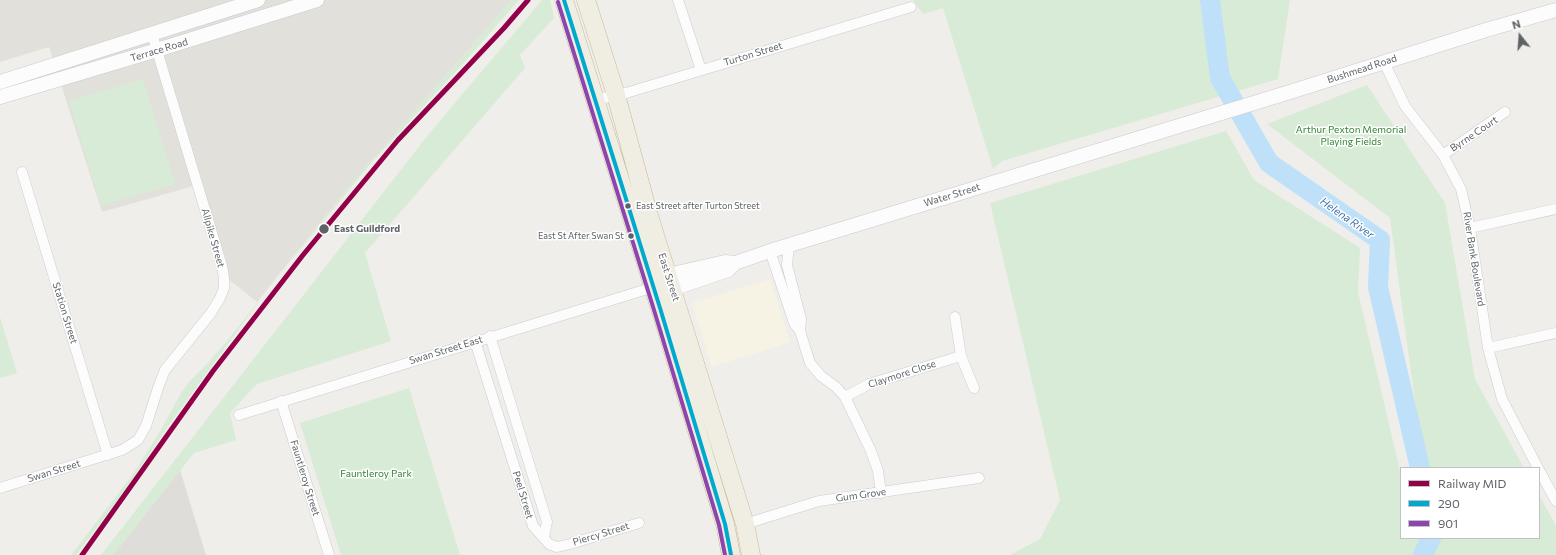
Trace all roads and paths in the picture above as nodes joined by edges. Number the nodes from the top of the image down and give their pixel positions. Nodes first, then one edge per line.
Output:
1 (258, 0) edge
2 (317, 0) edge
3 (564, 0) edge
4 (586, 0) edge
5 (678, 0) edge
6 (911, 7) dead end
7 (1556, 10) edge
8 (152, 34) junction
9 (157, 50) junction
10 (1384, 62) junction
11 (701, 70) junction
12 (0, 82) edge
13 (616, 95) junction
14 (0, 97) edge
15 (595, 100) junction
16 (1505, 112) dead end
17 (1169, 129) joint
18 (1443, 155) junction
19 (22, 172) dead end
20 (1556, 210) edge
21 (1470, 228) junction
22 (789, 245) junction
23 (770, 251) junction
24 (670, 282) junction
25 (654, 287) junction
26 (955, 317) dead end
27 (800, 331) junction
28 (1556, 333) edge
29 (490, 336) junction
30 (475, 341) junction
31 (1488, 348) junction
32 (961, 356) junction
33 (974, 388) dead end
34 (845, 397) junction
35 (281, 401) junction
36 (239, 415) dead end
37 (108, 455) junction
38 (1537, 467) edge
39 (1540, 472) edge
40 (979, 478) dead end
41 (0, 488) edge
42 (1553, 488) edge
43 (881, 493) junction
44 (1556, 501) edge
45 (639, 523) dead end
46 (745, 524) junction
47 (544, 537) junction
48 (329, 555) edge
49 (731, 555) edge
50 (751, 555) edge

1 - 8 main road, Terrace Road
2 - 9 main road, Terrace Road
3 - 15 highway, East Street
4 - 13 highway, East Street
5 - 11 street
6 - 11 street, Turton Street
7 - 10 main road, Bushmead Road
8 - 9 street, Allpike Street
8 - 12 main road, Terrace Road
9 - 14 main road, Terrace Road
9 - 37 street, Allpike Street
10 - 17 main road, Bushmead Road
10 - 18 street, River Bank Boulevard
11 - 13 street, Turton Street
13 - 15 street, Turton Street
13 - 24 highway, East Street
15 - 25 highway, East Street
16 - 18 street, Byrne Court
17 - 22 main road, Water Street
18 - 21 street, River Bank Boulevard
19 - 37 street, Station Street
20 - 21 street
21 - 31 street, River Bank Boulevard
22 - 23 main road, Water Street
22 - 27 street
23 - 24 main road, Water Street
23 - 27 street
24 - 25 main road, Water Street
24 - 46 highway, East Street
25 - 29 street, Swan Street East
25 - 49 highway, East Street
26 - 32 street
27 - 34 street
28 - 31 street
29 - 30 street, Swan Street East
29 - 47 street, Peel Street
30 - 35 street, Swan Street East
30 - 47 street, Peel Street
31 - 38 street, River Bank Boulevard
32 - 33 street
32 - 34 street, Claymore Close
34 - 43 street
35 - 36 street, Swan Street East
35 - 48 street, Fauntleroy Street
37 - 41 street, Swan Street
39 - 42 street, River Bank Boulevard
40 - 43 street, Gum Grove
42 - 44 street, River Bank Boulevard
43 - 46 street, Gum Grove
45 - 47 street, Piercy Street
46 - 50 highway, East Street

